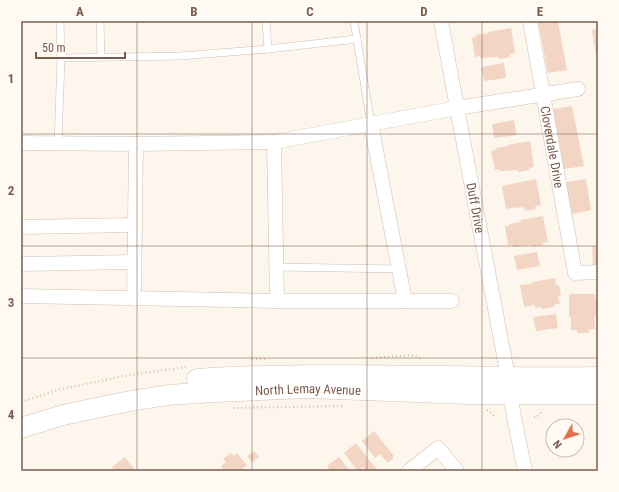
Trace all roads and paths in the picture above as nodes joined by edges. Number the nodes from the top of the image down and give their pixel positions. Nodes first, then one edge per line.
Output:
1 (60, 21) edge
2 (100, 21) edge
3 (266, 21) edge
4 (354, 21) edge
5 (442, 21) edge
6 (530, 21) edge
7 (357, 38) junction
8 (268, 49) junction
9 (61, 58) junction
10 (100, 58) junction
11 (578, 89) dead end
12 (542, 94) junction
13 (457, 108) junction
14 (371, 124) junction
15 (274, 142) junction
16 (21, 143) edge
17 (58, 144) junction
18 (136, 144) junction
19 (135, 225) junction
20 (21, 227) edge
21 (134, 262) junction
22 (21, 264) edge
23 (276, 267) junction
24 (399, 270) junction
25 (598, 272) edge
26 (21, 296) edge
27 (134, 299) junction
28 (277, 301) junction
29 (405, 301) junction
30 (452, 301) dead end
31 (598, 377) edge
32 (509, 386) junction
33 (598, 394) edge
34 (348, 406) dead end
35 (233, 408) dead end
36 (482, 409) dead end
37 (21, 413) edge
38 (497, 416) dead end
39 (21, 428) edge
40 (409, 471) edge
41 (457, 471) edge
42 (525, 471) edge

1 - 9 lane
2 - 10 lane
3 - 8 lane
4 - 7 lane
5 - 13 street, Duff Drive
6 - 12 street, Cloverdale Drive
7 - 8 lane
7 - 14 lane
8 - 10 lane
9 - 10 lane
9 - 17 lane
11 - 12 street
12 - 13 street
12 - 25 street, Cloverdale Drive
13 - 14 street
13 - 32 street, Duff Drive
14 - 15 street
14 - 24 street
15 - 18 street
15 - 23 street
16 - 17 street
17 - 18 street
18 - 19 street
19 - 20 street
19 - 21 street
21 - 22 street
21 - 27 street
23 - 24 lane
23 - 28 street
24 - 29 street
26 - 27 street
27 - 28 street
28 - 29 street
29 - 30 street
31 - 32 main road, North Lemay Avenue
32 - 33 main road, North Lemay Avenue
32 - 37 main road, North Lemay Avenue
32 - 39 main road, North Lemay Avenue
32 - 42 street, Duff Drive
34 - 35 path
36 - 38 path
40 - 41 street

